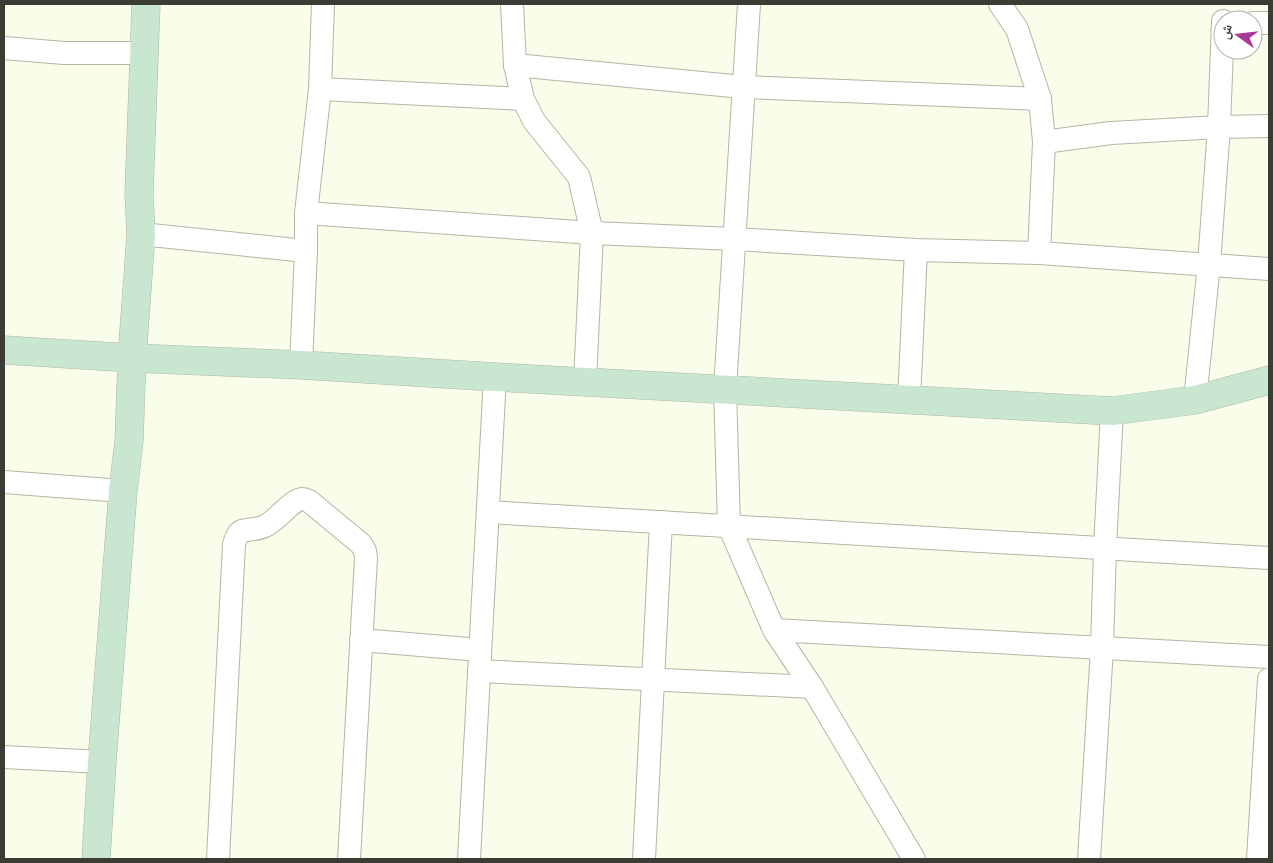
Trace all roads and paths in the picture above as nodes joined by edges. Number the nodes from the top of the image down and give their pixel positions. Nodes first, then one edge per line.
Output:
1 (146, 4) edge
2 (323, 4) edge
3 (512, 4) edge
4 (749, 4) edge
5 (1000, 4) edge
6 (4, 48) edge
7 (144, 53) junction
8 (1222, 60) edge
9 (515, 65) junction
10 (743, 87) junction
11 (320, 89) junction
12 (523, 99) junction
13 (1040, 99) junction
14 (1269, 126) edge
15 (1219, 127) junction
16 (1044, 142) junction
17 (306, 213) junction
18 (592, 233) junction
19 (141, 234) junction
20 (734, 239) junction
21 (916, 250) junction
22 (306, 251) junction
23 (1038, 253) junction
24 (1209, 264) junction
25 (1269, 269) edge
26 (4, 350) edge
27 (132, 358) junction
28 (301, 365) junction
29 (495, 377) junction
30 (1269, 380) edge
31 (585, 382) junction
32 (725, 389) junction
33 (908, 400) junction
34 (1195, 400) junction
35 (1112, 411) junction
36 (4, 482) edge
37 (123, 491) junction
38 (488, 512) junction
39 (661, 522) junction
40 (729, 526) junction
41 (1105, 548) junction
42 (1269, 558) edge
43 (774, 630) junction
44 (361, 640) junction
45 (1102, 648) junction
46 (1269, 657) edge
47 (480, 660) junction
48 (1269, 679) edge
49 (653, 680) junction
50 (812, 687) junction
51 (4, 757) edge
52 (102, 762) junction
53 (96, 859) edge
54 (218, 859) edge
55 (349, 859) edge
56 (469, 859) edge
57 (644, 859) edge
58 (914, 859) edge
59 (1089, 859) edge
60 (1258, 859) edge

1 - 7 main road
2 - 11 street
3 - 9 street
4 - 10 street
5 - 13 street
6 - 7 street
7 - 19 main road
8 - 15 street
9 - 10 street
9 - 12 street
10 - 13 street
10 - 20 street
11 - 12 street
11 - 17 street
12 - 18 street
13 - 16 street
14 - 15 street
15 - 16 street
15 - 24 street
16 - 23 street
17 - 18 street
17 - 22 street
18 - 20 street
18 - 31 street
19 - 22 street
19 - 27 main road
20 - 21 street
20 - 32 street
21 - 23 street
21 - 33 street
22 - 28 street
23 - 24 street
24 - 25 street
24 - 34 street
26 - 27 main road
27 - 28 main road
27 - 37 main road
28 - 29 main road
29 - 31 main road
29 - 38 street
30 - 34 main road
31 - 32 main road
32 - 33 main road
32 - 40 street
33 - 35 main road
34 - 35 main road
35 - 41 street
36 - 37 street
37 - 52 main road
38 - 39 street
38 - 47 street
39 - 40 street
39 - 49 street
40 - 41 street
40 - 43 street
41 - 42 street
41 - 45 street
43 - 45 street
43 - 50 street
44 - 47 street
44 - 54 street
44 - 55 street
45 - 46 street
45 - 59 street
47 - 49 street
47 - 56 street
48 - 60 street
49 - 50 street
49 - 57 street
50 - 58 street
51 - 52 street
52 - 53 main road

